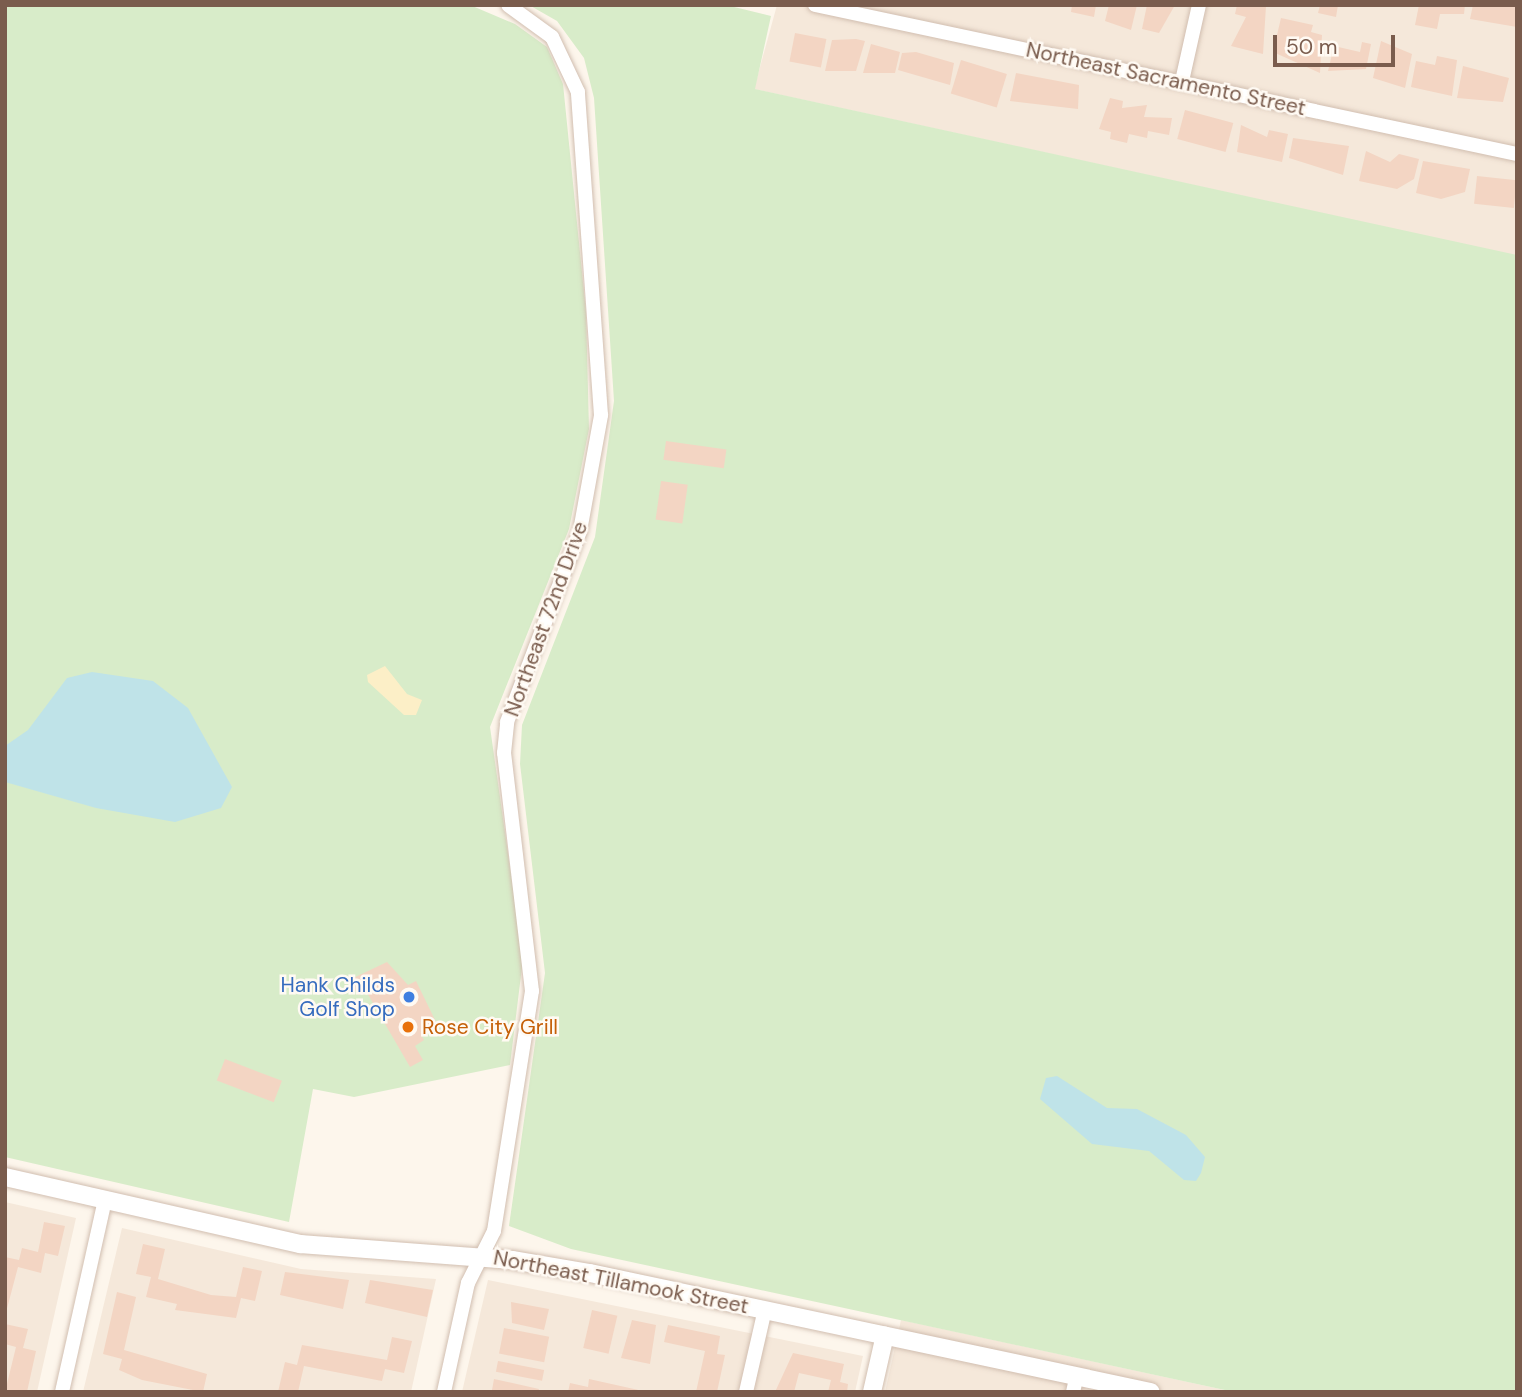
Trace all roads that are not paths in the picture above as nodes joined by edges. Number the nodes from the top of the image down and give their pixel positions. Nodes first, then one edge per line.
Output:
1 (508, 5) edge
2 (815, 5) edge
3 (1199, 5) edge
4 (1182, 82) junction
5 (1517, 154) edge
6 (5, 1177) edge
7 (106, 1199) junction
8 (480, 1257) junction
9 (765, 1310) junction
10 (885, 1335) junction
11 (1075, 1383) edge
12 (62, 1392) edge
13 (444, 1392) edge
14 (746, 1392) edge
15 (872, 1392) edge
16 (1151, 1392) edge

1 - 8 street, Northeast 72nd Drive
2 - 4 street, Northeast Sacramento Street
3 - 4 street
4 - 5 street, Northeast Sacramento Street
6 - 7 street, Northeast Tillamook Street
7 - 8 street, Northeast Tillamook Street
7 - 12 street
8 - 9 street, Northeast Tillamook Street
8 - 13 street, Northeast 72nd Drive
9 - 10 street, Northeast Tillamook Street
9 - 14 street
10 - 11 street, Northeast Tillamook Street
10 - 15 street
11 - 16 street, Northeast Tillamook Street

